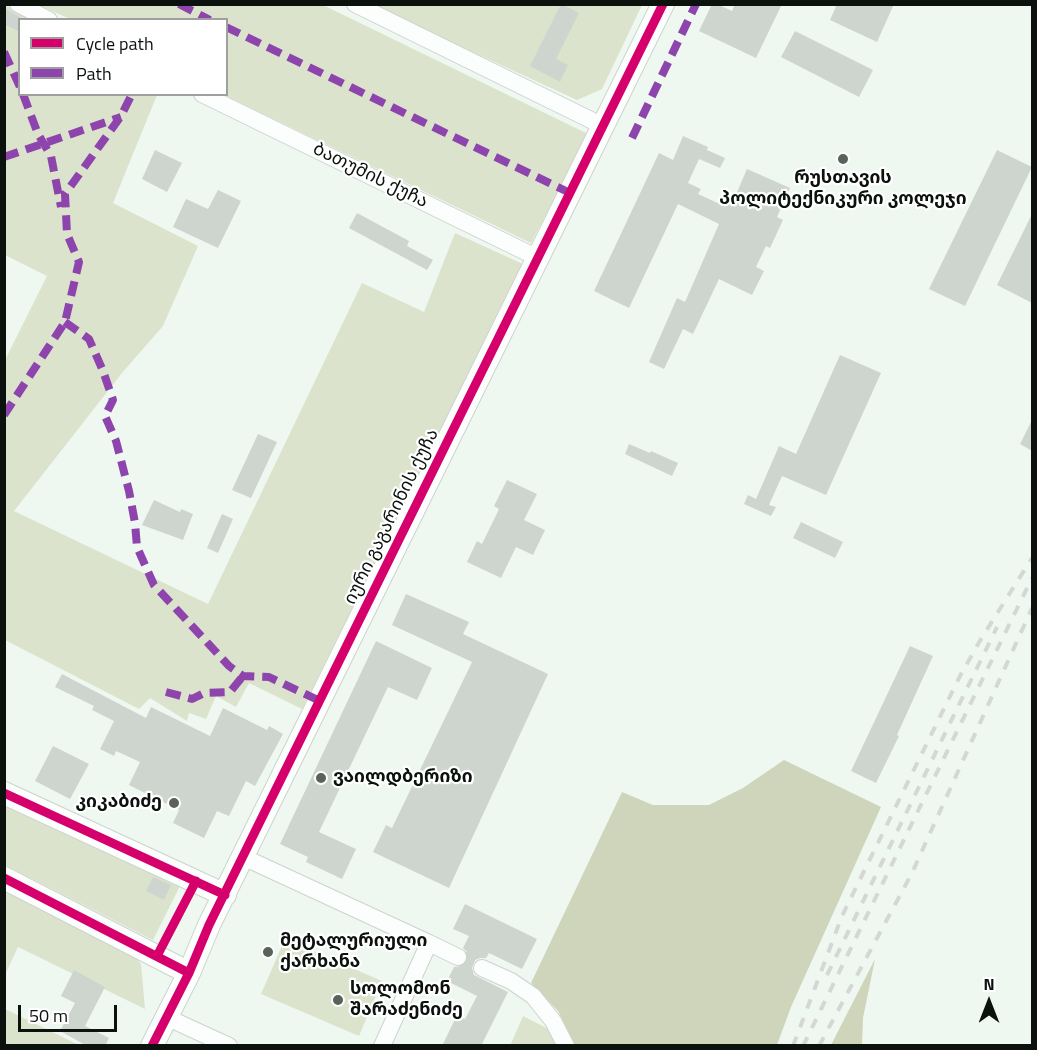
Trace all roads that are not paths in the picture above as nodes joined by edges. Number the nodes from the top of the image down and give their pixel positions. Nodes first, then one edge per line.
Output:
1 (18, 4) edge
2 (355, 4) edge
3 (663, 4) edge
4 (45, 18) edge
5 (206, 96) edge
6 (603, 126) junction
7 (538, 258) junction
8 (4, 792) edge
9 (243, 857) junction
10 (4, 878) edge
11 (225, 895) junction
12 (429, 943) junction
13 (458, 957) tunnel mouth
14 (482, 968) tunnel mouth
15 (189, 973) junction
16 (166, 1017) junction
17 (152, 1046) edge
18 (228, 1046) edge
19 (382, 1046) edge
20 (566, 1046) edge

1 - 4 street
2 - 6 street
3 - 6 street, იური გაგარინის ქუჩა
5 - 7 street, ბათუმის ქუჩა
6 - 7 street, იური გაგარინის ქუჩა
7 - 9 street, იური გაგარინის ქუჩა
8 - 11 street
9 - 11 street, იური გაგარინის ქუჩა
9 - 12 street
10 - 15 street
11 - 15 street, იური გაგარინის ქუჩა
12 - 13 street
12 - 19 street
14 - 20 street
15 - 16 street, იური გაგარინის ქუჩა
16 - 17 street, იური გაგარინის ქუჩა
16 - 18 street

